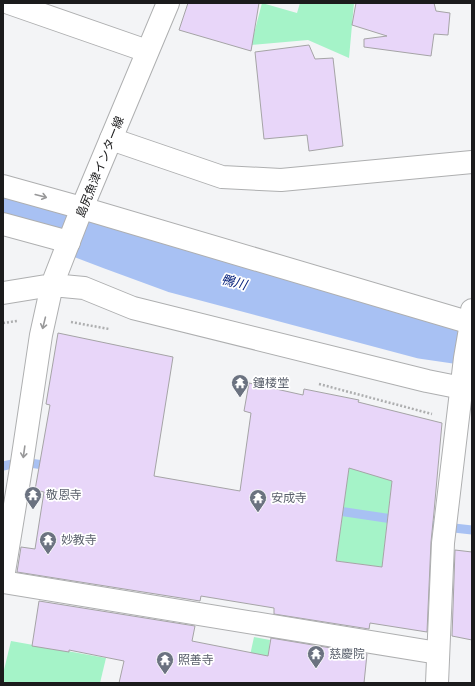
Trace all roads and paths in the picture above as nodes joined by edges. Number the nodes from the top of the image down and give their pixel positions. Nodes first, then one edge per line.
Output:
1 (9, 3) edge
2 (168, 3) edge
3 (147, 51) junction
4 (111, 139) junction
5 (472, 162) edge
6 (3, 186) edge
7 (82, 208) junction
8 (3, 224) edge
9 (69, 242) junction
10 (52, 285) junction
11 (3, 293) edge
12 (472, 316) edge
13 (45, 317) junction
14 (3, 323) edge
15 (116, 330) dead end
16 (312, 382) dead end
17 (467, 390) edge
18 (458, 421) junction
19 (3, 578) edge
20 (3, 582) edge
21 (438, 653) junction
22 (437, 683) edge

1 - 3 street
2 - 3 street, 島尻魚津インター線
3 - 4 street, 島尻魚津インター線
4 - 5 street
4 - 7 street, 島尻魚津インター線
6 -> 7 street
7 - 9 street, 島尻魚津インター線
7 - 12 street
8 - 9 street
9 - 10 street, 島尻魚津インター線
10 - 11 street
10 - 13 street, 島尻魚津インター線
10 - 17 street
12 - 17 street
13 - 14 path
13 - 15 path
13 -> 19 street, 島尻魚津インター線
16 - 18 path
17 - 18 street
18 - 21 street
20 - 21 street
21 - 22 street

